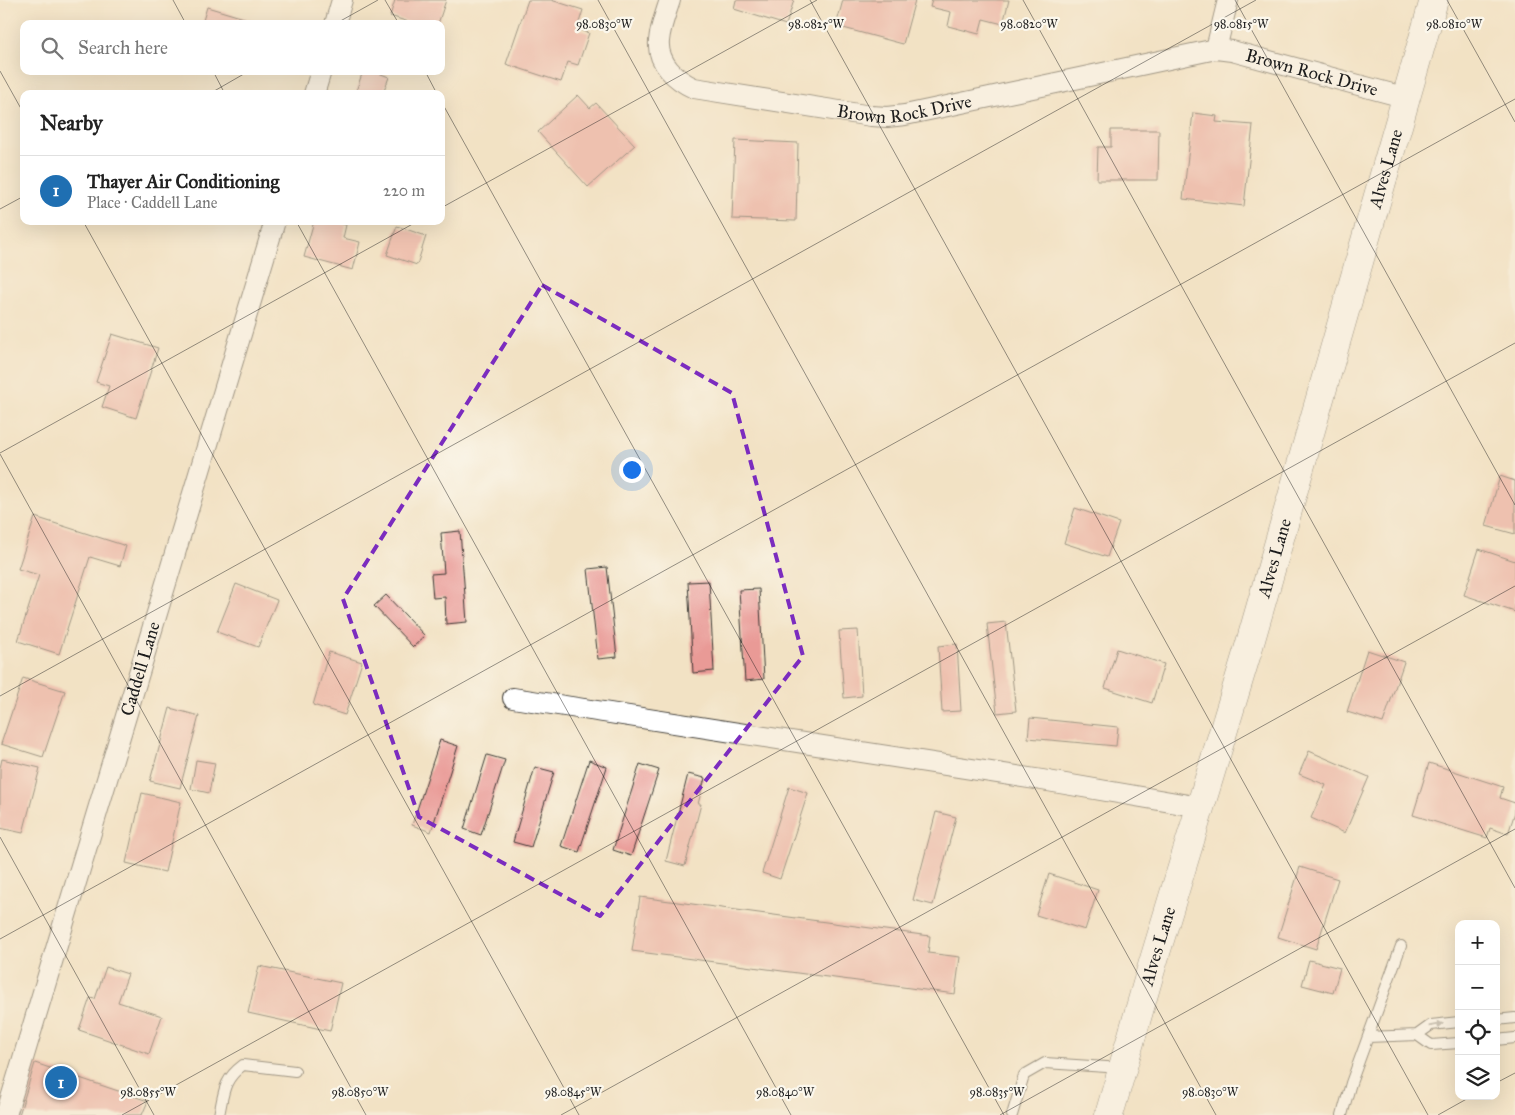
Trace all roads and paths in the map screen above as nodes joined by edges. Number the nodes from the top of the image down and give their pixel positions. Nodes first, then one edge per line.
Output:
1 (342, 0) edge
2 (670, 0) edge
3 (1228, 0) edge
4 (1434, 0) edge
5 (336, 20) edge
6 (1216, 49) junction
7 (319, 75) edge
8 (315, 90) edge
9 (1407, 98) junction
10 (274, 225) edge
11 (513, 698) dead end
12 (1200, 807) junction
13 (1401, 946) dead end
14 (1515, 1018) edge
15 (1500, 1020) edge
16 (1455, 1022) edge
17 (1416, 1035) junction
18 (1368, 1037) junction
19 (1515, 1038) edge
20 (1500, 1040) edge
21 (1455, 1043) edge
22 (1124, 1068) junction
23 (295, 1071) dead end
24 (6, 1115) edge
25 (219, 1115) edge
26 (1012, 1115) edge
27 (1109, 1115) edge
28 (1342, 1115) edge

1 - 5 street
2 - 6 street, Brown Rock Drive
3 - 6 street
4 - 9 street, Alves Lane
6 - 9 street, Brown Rock Drive
7 - 8 street
9 - 12 street, Alves Lane
10 - 24 street, Caddell Lane
11 - 12 street
12 - 22 street, Alves Lane
13 - 18 lane
14 - 15 lane
17 -> 16 lane
17 - 18 lane
17 - 21 lane
18 - 28 lane
19 - 20 lane
22 - 26 lane
22 - 27 street, Alves Lane
23 - 25 lane

